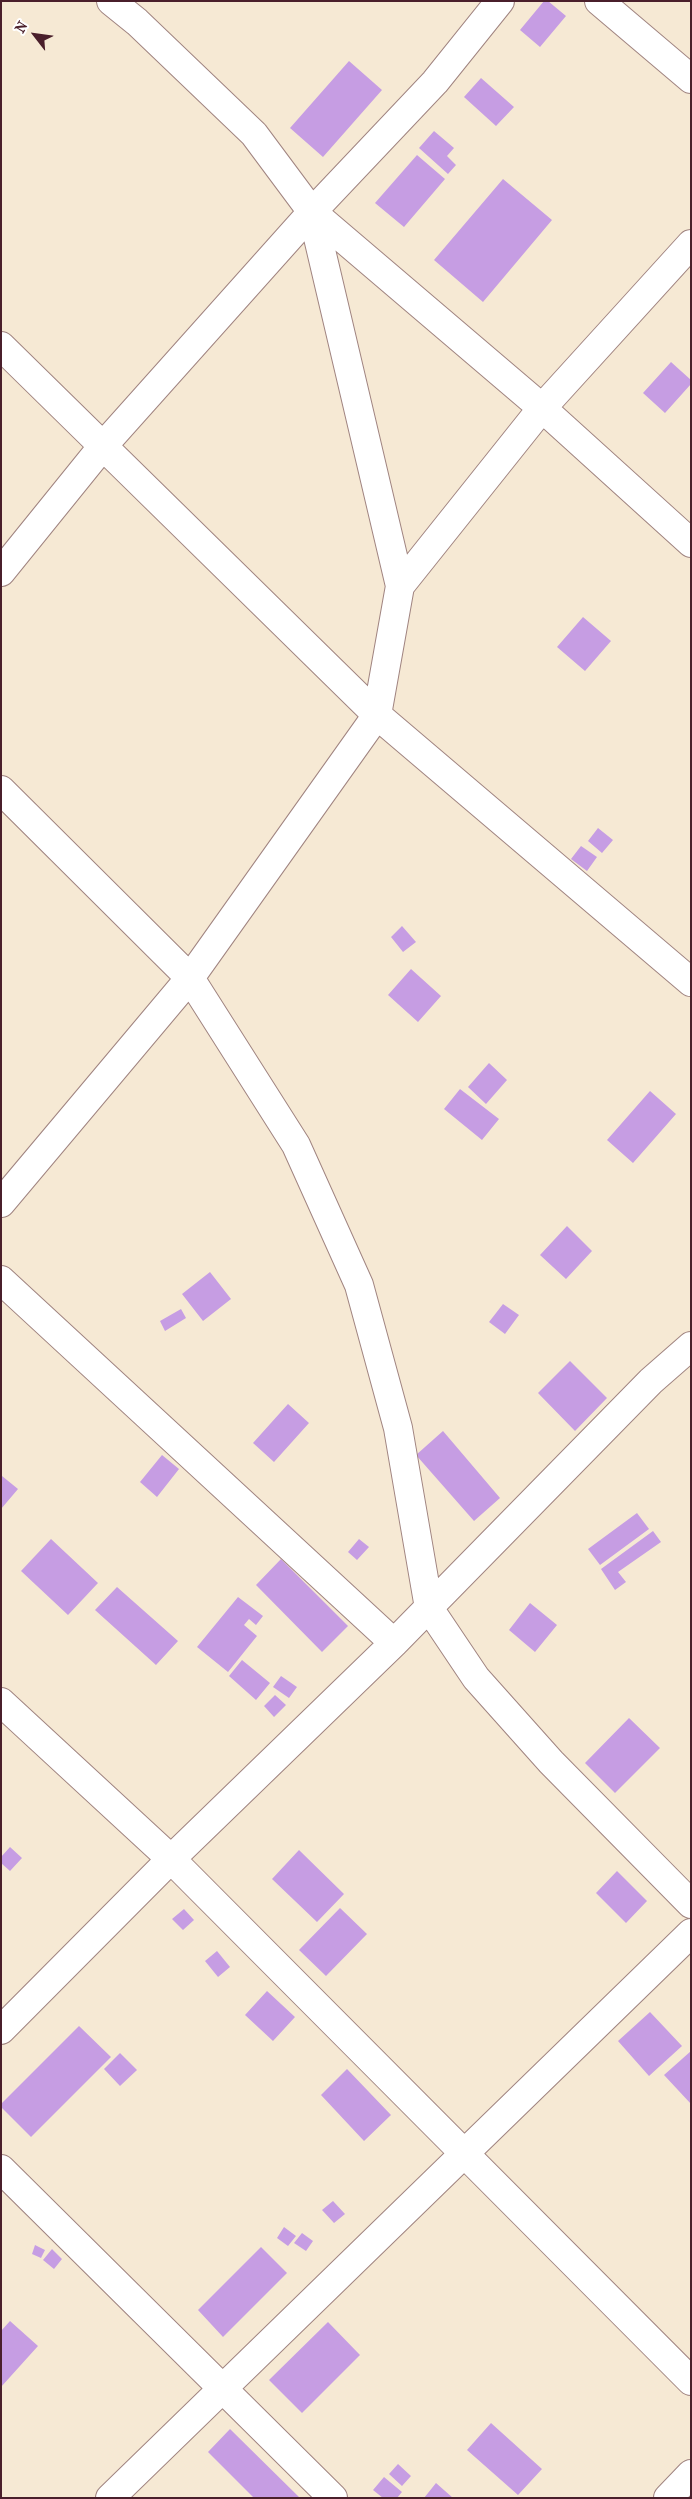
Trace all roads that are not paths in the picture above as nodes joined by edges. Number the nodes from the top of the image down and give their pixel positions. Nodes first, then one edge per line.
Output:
1 (111, 1) edge
2 (500, 1) edge
3 (599, 1) edge
4 (691, 79) edge
5 (312, 212) junction
6 (691, 244) edge
7 (1, 346) edge
8 (542, 408) junction
9 (102, 447) junction
10 (691, 543) edge
11 (1, 572) edge
12 (400, 586) junction
13 (377, 715) junction
14 (1, 790) edge
15 (190, 978) junction
16 (691, 982) edge
17 (1, 1203) edge
18 (1, 1280) edge
19 (691, 1346) edge
20 (429, 1608) junction
21 (394, 1643) junction
22 (1, 1702) edge
23 (171, 1859) junction
24 (691, 1904) edge
25 (691, 1933) edge
26 (1, 2030) edge
27 (465, 2153) junction
28 (1, 2169) edge
29 (691, 2381) edge
30 (222, 2388) junction
31 (691, 2474) edge
32 (110, 2498) edge
33 (333, 2498) edge
34 (668, 2498) edge

1 - 5 street
2 - 5 street
3 - 4 street
5 - 8 street
5 - 9 street
5 - 12 street
6 - 8 street
7 - 9 street
8 - 10 street
8 - 12 street
9 - 11 street
9 - 13 street
12 - 13 street
13 - 15 street
13 - 16 street
14 - 15 street
15 - 17 street
15 - 20 street
18 - 21 street
19 - 20 street
20 - 21 street
20 - 24 street
21 - 23 street
22 - 23 street
23 - 26 street
23 - 27 street
25 - 27 street
27 - 29 street
27 - 30 street
28 - 30 street
30 - 32 street
30 - 33 street
31 - 34 street

